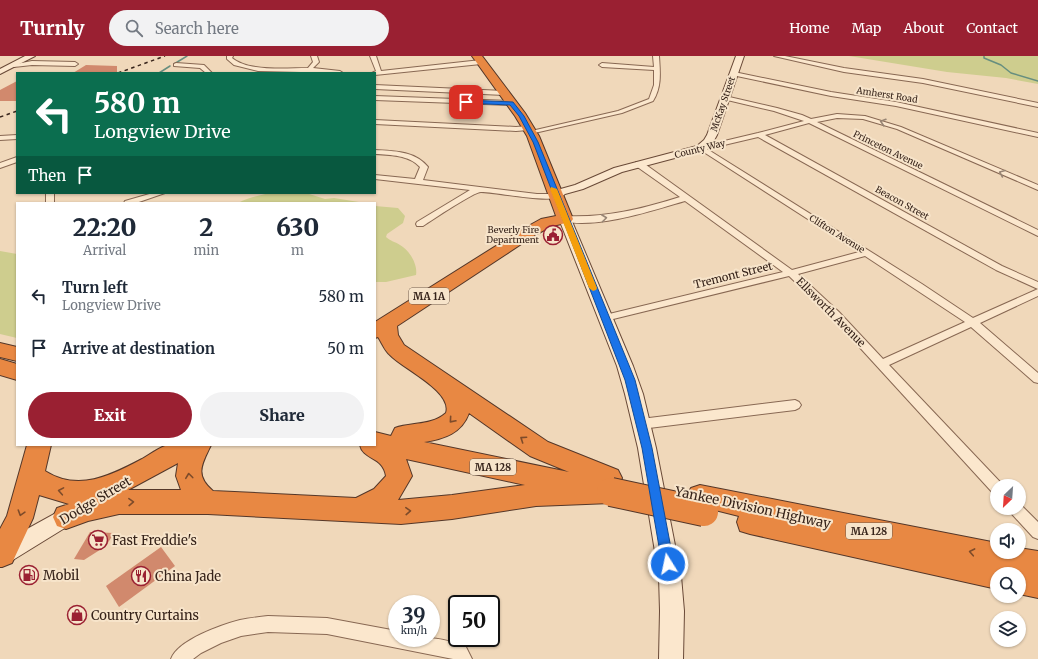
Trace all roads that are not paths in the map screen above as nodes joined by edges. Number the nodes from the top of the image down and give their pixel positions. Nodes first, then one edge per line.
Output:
1 (31, 56) edge
2 (230, 56) edge
3 (314, 56) edge
4 (373, 56) edge
5 (656, 56) edge
6 (740, 56) edge
7 (778, 56) edge
8 (479, 59) edge
9 (75, 64) dead end
10 (14, 65) junction
11 (176, 65) dead end
12 (602, 65) dead end
13 (657, 69) junction
14 (309, 70) junction
15 (0, 72) edge
16 (209, 72) edge
17 (330, 72) edge
18 (377, 73) edge
19 (734, 74) junction
20 (376, 87) edge
21 (504, 93) junction
22 (376, 98) edge
23 (725, 98) junction
24 (512, 103) junction
25 (1038, 105) edge
26 (810, 121) junction
27 (376, 122) edge
28 (529, 130) junction
29 (758, 135) junction
30 (1038, 135) edge
31 (16, 137) edge
32 (0, 138) edge
33 (701, 148) junction
34 (376, 152) edge
35 (16, 158) edge
36 (639, 164) junction
37 (0, 166) edge
38 (376, 177) edge
39 (418, 182) junction
40 (1038, 188) edge
41 (478, 189) junction
42 (158, 194) edge
43 (556, 196) junction
44 (686, 198) junction
45 (131, 202) edge
46 (565, 220) junction
47 (420, 224) dead end
48 (529, 232) junction
49 (1038, 233) edge
50 (866, 253) junction
51 (790, 273) junction
52 (1038, 286) edge
53 (1038, 292) edge
54 (605, 318) junction
55 (972, 322) junction
56 (378, 329) edge
57 (0, 350) edge
58 (16, 354) edge
59 (882, 364) junction
60 (0, 365) edge
61 (16, 368) edge
62 (16, 372) edge
63 (1038, 379) edge
64 (448, 387) junction
65 (795, 404) dead end
66 (641, 424) junction
67 (376, 430) edge
68 (403, 436) junction
69 (376, 442) edge
70 (40, 446) edge
71 (185, 446) edge
72 (198, 446) edge
73 (372, 446) edge
74 (138, 474) junction
75 (32, 476) junction
76 (990, 480) edge
77 (610, 485) junction
78 (208, 502) junction
79 (702, 504) junction
80 (355, 509) junction
81 (1022, 515) edge
82 (66, 517) junction
83 (1038, 532) edge
84 (1, 555) edge
85 (1038, 565) edge
86 (990, 573) edge
87 (1026, 581) edge
88 (1038, 584) edge
89 (179, 659) edge
90 (464, 659) edge
91 (671, 659) edge

1 - 10 main road
2 - 14 street
3 - 14 street
4 - 18 street
5 - 13 street
6 - 19 main road, McKay Street
7 - 25 street
8 - 18 street
8 - 21 highway
9 - 10 street
10 - 15 main road
11 - 16 street
12 - 13 street
13 - 28 street
14 - 17 street
19 - 23 main road, McKay Street
19 - 30 street, Amherst Road
20 - 21 street
21 - 24 highway
22 - 24 street
23 - 26 street, Princeton Avenue
23 - 33 main road, McKay Street
24 - 28 highway
26 - 29 street, County Way
40 -> 26 street, County Way
26 - 49 street, Princeton Avenue
27 - 28 street
28 - 43 highway
29 - 33 street, County Way
29 - 52 street, Beacon Street
31 - 32 street
33 - 36 main road, County Way
33 - 50 street, Clifton Avenue
34 - 39 street
35 - 37 street
36 - 43 main road, County Way
36 - 44 street, Ellsworth Avenue
38 - 39 street
39 - 41 street
41 - 43 street
41 - 47 street
42 - 45 street
43 - 46 highway
43 - 48 highway, MA 1A
46 -> 44 street
44 - 51 street, Ellsworth Avenue
46 - 48 highway, MA 1A
46 - 54 main road
48 - 56 highway, MA 1A
50 - 51 street, Tremont Street
50 - 55 street, Clifton Avenue
51 - 54 street, Tremont Street
51 - 59 street, Ellsworth Avenue
53 - 55 street
54 - 66 main road
55 - 59 street
55 - 63 street, Clifton Avenue
56 - 64 highway
57 - 58 highway
59 - 76 street, Ellsworth Avenue
60 - 61 highway
60 - 62 highway
64 -> 68 highway
77 -> 64 highway
65 - 66 street
66 - 91 main road
67 - 68 highway, Yankee Division Highway / MA 128
68 - 77 highway, Yankee Division Highway / MA 128
69 - 77 highway, Yankee Division Highway / MA 128
70 - 75 highway
71 - 74 highway, Dodge Street
78 -> 72 highway
73 - 80 highway
74 -> 75 highway
74 - 82 main road, Dodge Street
75 -> 84 highway
77 - 79 highway, Yankee Division Highway / MA 128, bridge
80 -> 77 highway
78 - 80 highway
82 -> 78 highway
85 -> 79 highway, Yankee Division Highway / MA 128
79 - 86 highway, Yankee Division Highway / MA 128
81 - 83 street
82 - 84 main road, Dodge Street
87 - 88 highway
89 - 90 street

